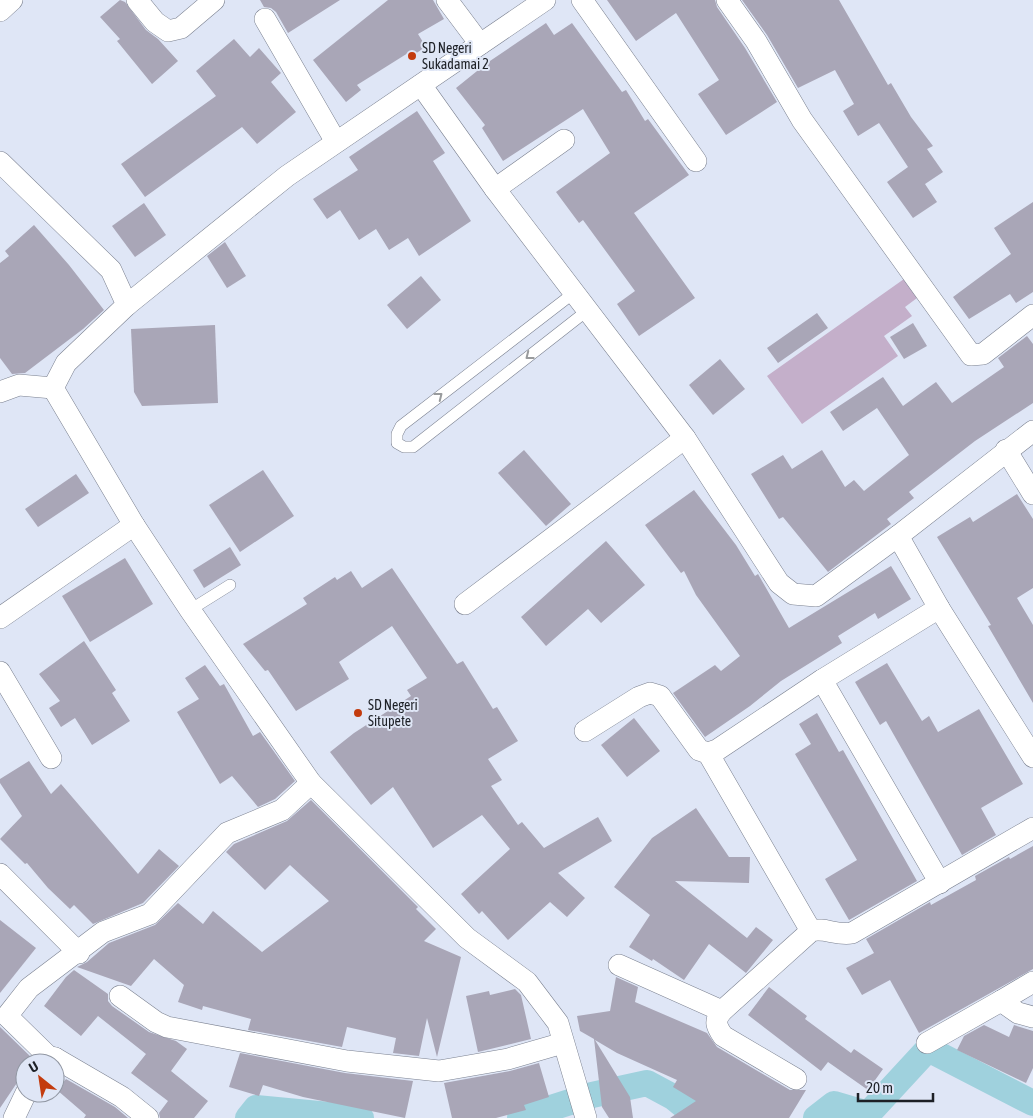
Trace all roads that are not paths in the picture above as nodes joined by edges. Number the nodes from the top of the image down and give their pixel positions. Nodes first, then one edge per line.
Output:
1 (12, 0) edge
2 (137, 0) edge
3 (214, 0) edge
4 (447, 0) edge
5 (545, 0) edge
6 (582, 0) edge
7 (727, 0) edge
8 (0, 10) edge
9 (265, 19) dead end
10 (480, 44) junction
11 (421, 85) junction
12 (564, 140) dead end
13 (336, 142) junction
14 (696, 161) dead end
15 (0, 162) edge
16 (495, 189) junction
17 (575, 292) junction
18 (128, 305) junction
19 (588, 310) junction
20 (1033, 315) edge
21 (53, 388) junction
22 (0, 392) edge
23 (1033, 431) edge
24 (685, 438) junction
25 (1006, 450) junction
26 (1033, 494) edge
27 (134, 525) junction
28 (898, 536) junction
29 (230, 585) dead end
30 (465, 604) dead end
31 (939, 608) junction
32 (190, 610) junction
33 (0, 618) edge
34 (0, 672) edge
35 (822, 680) junction
36 (585, 730) dead end
37 (708, 753) junction
38 (1033, 757) edge
39 (51, 758) dead end
40 (311, 783) junction
41 (1033, 828) edge
42 (0, 874) edge
43 (940, 883) junction
44 (811, 930) junction
45 (79, 953) junction
46 (619, 965) dead end
47 (1033, 982) edge
48 (120, 996) dead end
49 (1001, 1000) junction
50 (722, 1011) junction
51 (1033, 1017) edge
52 (563, 1043) junction
53 (927, 1043) dead end
54 (45, 1053) edge
55 (65, 1067) edge
56 (796, 1079) dead end
57 (21, 1103) edge
58 (14, 1118) edge
59 (148, 1118) edge
60 (586, 1118) edge

1 - 8 street
2 - 3 street
4 - 10 street
5 - 10 street
6 - 14 street
7 - 20 street
9 - 13 street
10 - 11 street
11 - 13 street
11 - 16 street
12 - 16 street
13 - 18 street
15 - 18 street
16 - 17 street
17 - 19 street
19 -> 17 lane
18 - 21 street
19 - 24 street
21 - 22 street
21 - 27 street
23 - 25 street
24 - 28 street
24 - 30 street
25 - 26 street
25 - 28 street
27 - 32 street
27 - 33 street
28 - 31 street
29 - 32 lane
31 - 35 street
31 - 38 street
32 - 40 street
34 - 39 street
35 - 37 street
35 - 43 street
36 - 37 street
37 - 44 street
40 - 45 street
40 - 52 street
41 - 43 street
42 - 45 street
43 - 44 street
44 - 50 street
45 - 54 street
46 - 50 street
47 - 49 street
48 - 52 street
49 - 51 street
49 - 53 street
50 - 56 street
52 - 60 street
55 - 59 street
57 - 58 street

